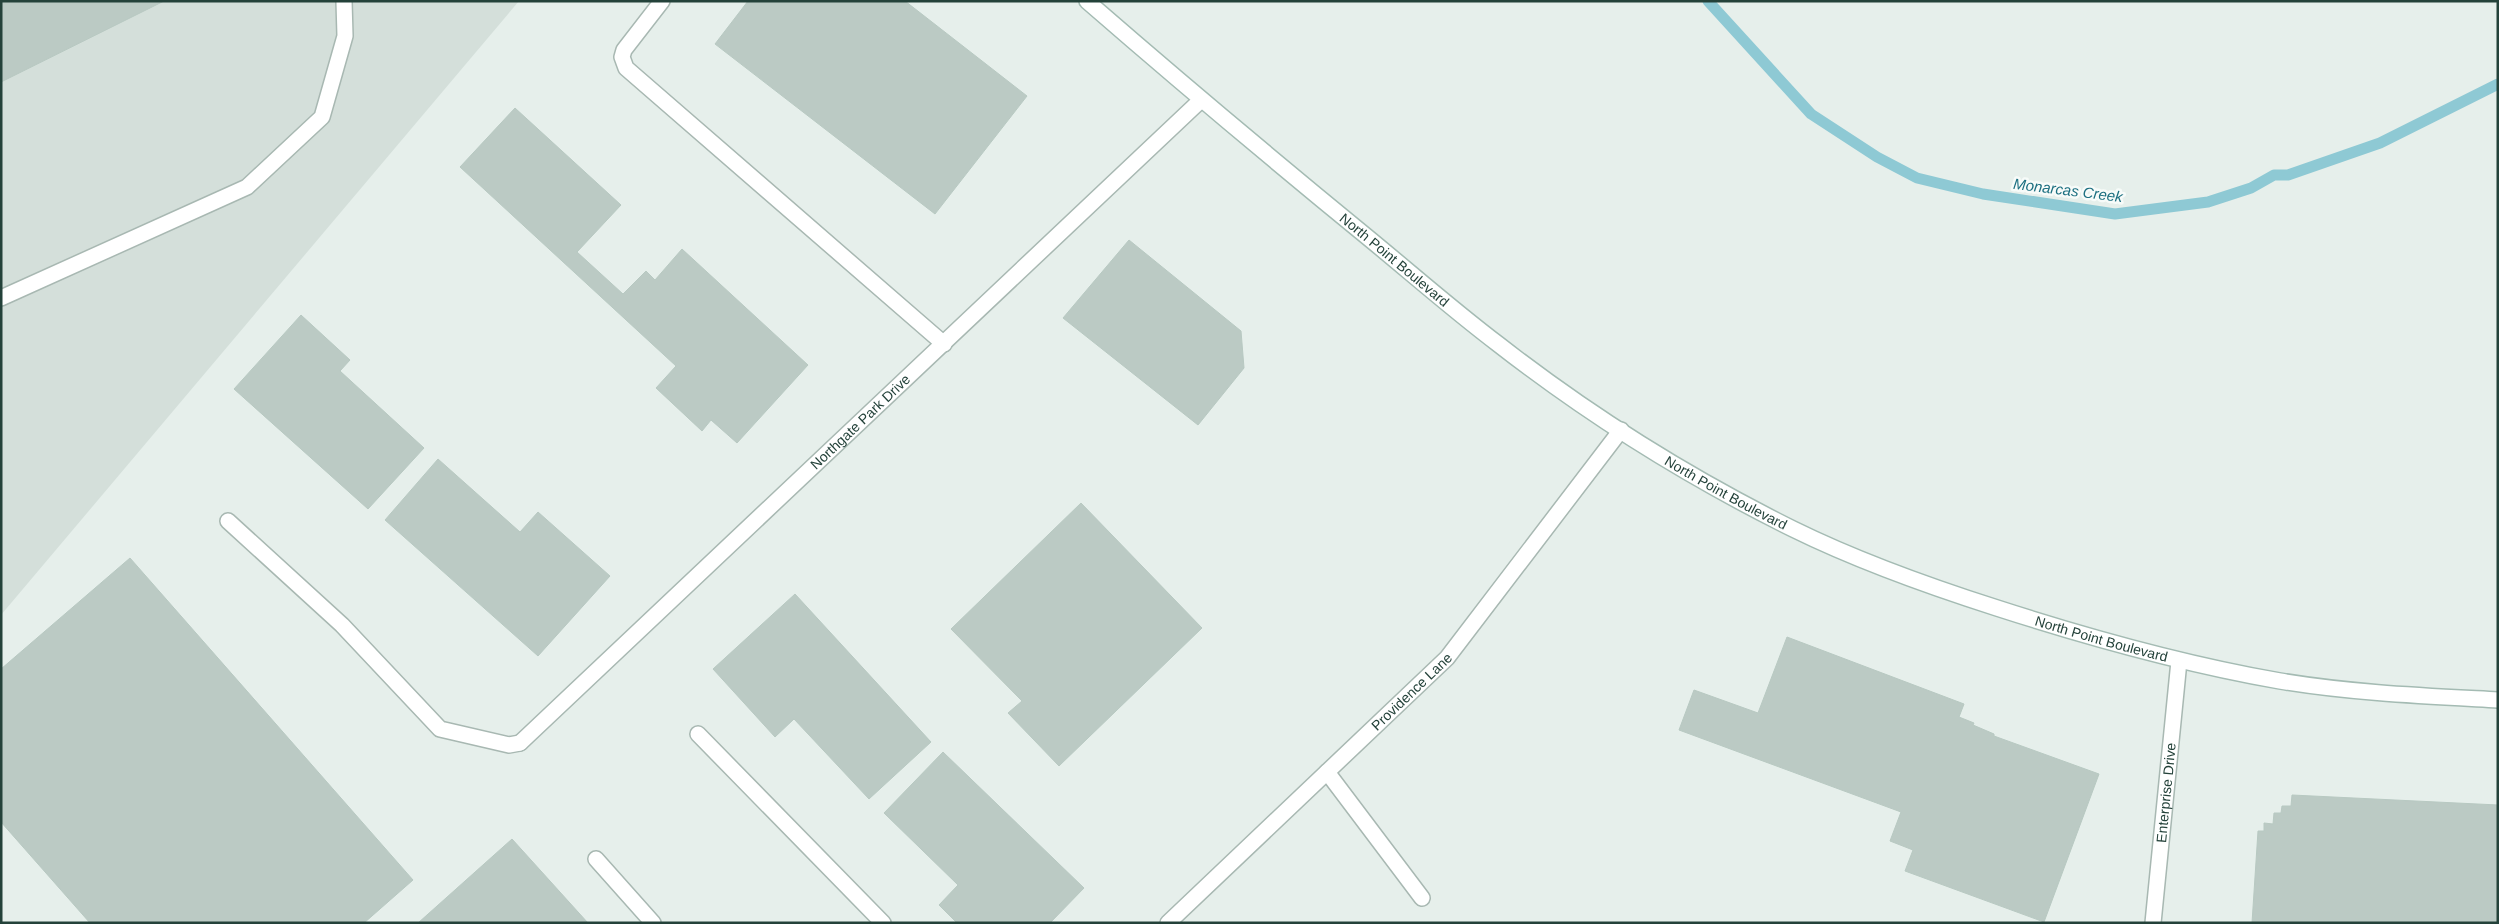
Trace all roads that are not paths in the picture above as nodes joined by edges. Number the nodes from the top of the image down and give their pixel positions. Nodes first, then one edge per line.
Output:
1 (344, 1) edge
2 (662, 1) edge
3 (1087, 1) edge
4 (1201, 100) junction
5 (1, 298) edge
6 (944, 344) junction
7 (1621, 430) junction
8 (228, 522) dead end
9 (2179, 661) junction
10 (2498, 700) edge
11 (698, 734) dead end
12 (1327, 772) junction
13 (596, 859) dead end
14 (1422, 898) dead end
15 (653, 923) edge
16 (884, 923) edge
17 (1168, 923) edge
18 (2153, 923) edge

1 - 5 street
2 - 6 street
3 - 4 street, North Point Boulevard
4 - 6 street, Northgate Park Drive
4 - 7 street, North Point Boulevard
6 - 8 street, Northgate Park Drive
7 - 9 street, North Point Boulevard
7 - 12 street, Providence Lane
9 - 10 street, North Point Boulevard
9 - 18 street, Enterprise Drive
11 - 16 street
12 - 14 street
12 - 17 street, Providence Lane
13 - 15 street

